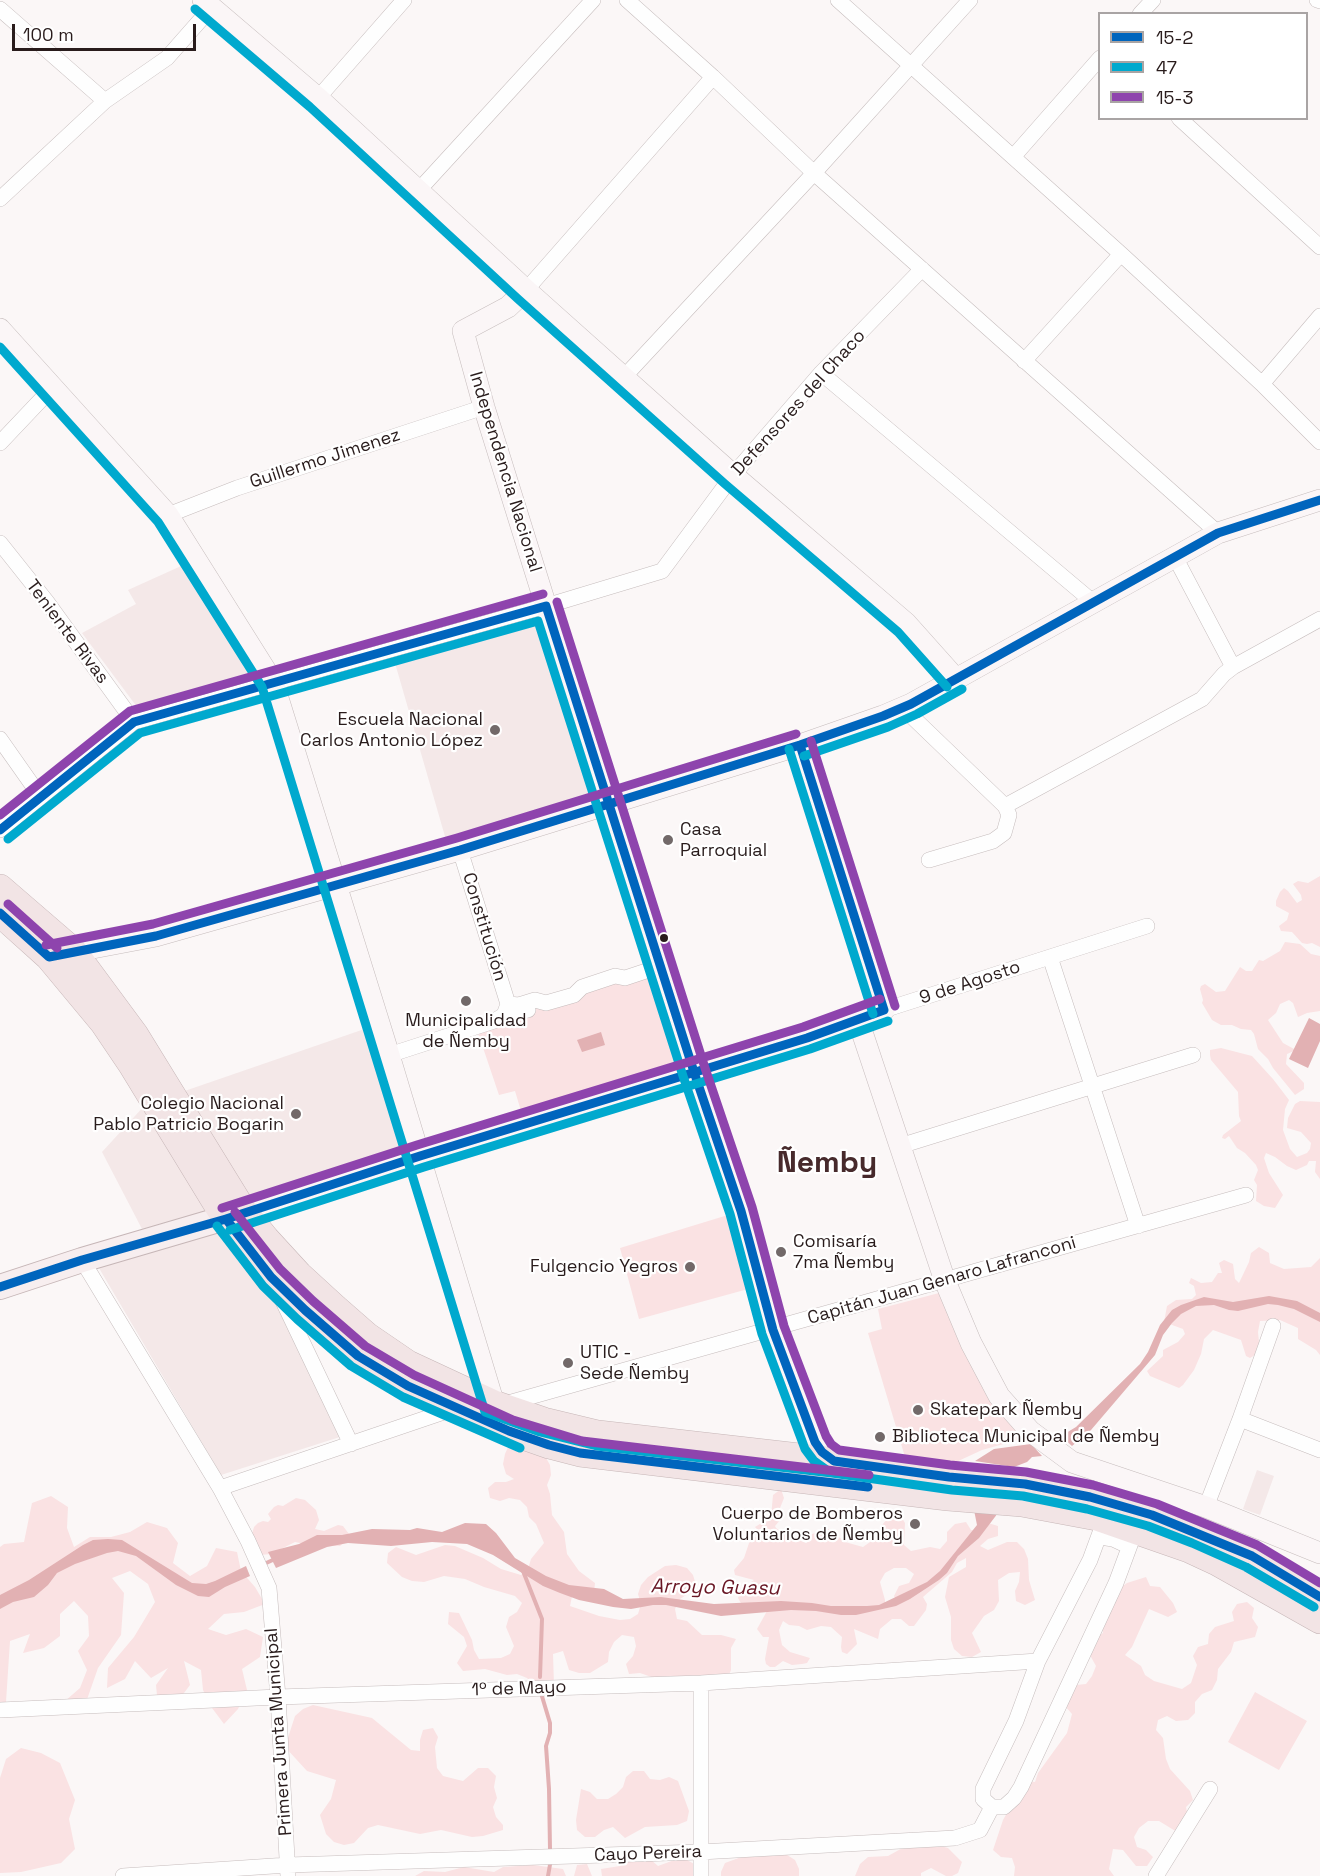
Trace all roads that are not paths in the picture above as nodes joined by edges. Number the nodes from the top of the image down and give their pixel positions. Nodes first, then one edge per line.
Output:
1 (404, 0) edge
2 (593, 0) edge
3 (627, 0) edge
4 (838, 0) edge
5 (970, 0) edge
6 (1153, 0) edge
7 (207, 4) edge
8 (0, 9) edge
9 (1142, 12) edge
10 (1098, 60) edge
11 (911, 67) junction
12 (713, 77) junction
13 (318, 98) junction
14 (105, 101) junction
15 (1181, 120) edge
16 (1013, 157) junction
17 (814, 173) junction
18 (418, 191) junction
19 (0, 199) edge
20 (1320, 248) edge
21 (1121, 254) junction
22 (922, 269) junction
23 (526, 290) junction
24 (1320, 316) edge
25 (0, 329) edge
26 (1024, 361) junction
27 (821, 373) junction
28 (624, 377) junction
29 (1262, 384) junction
30 (53, 387) junction
31 (484, 407) junction
32 (1320, 442) edge
33 (0, 443) edge
34 (733, 476) junction
35 (1317, 505) edge
36 (168, 515) junction
37 (1218, 533) junction
38 (0, 543) edge
39 (1175, 557) junction
40 (1093, 602) junction
41 (546, 606) junction
42 (1320, 619) edge
43 (1233, 667) junction
44 (956, 679) junction
45 (273, 682) junction
46 (903, 708) junction
47 (134, 722) junction
48 (0, 739) edge
49 (800, 745) junction
50 (40, 796) junction
51 (608, 803) junction
52 (1005, 806) junction
53 (0, 830) edge
54 (460, 850) junction
55 (929, 860) dead end
56 (336, 885) junction
57 (0, 888) edge
58 (0, 913) edge
59 (1147, 926) dead end
60 (61, 954) junction
61 (1050, 957) junction
62 (661, 964) junction
63 (506, 1009) junction
64 (884, 1010) junction
65 (858, 1020) junction
66 (389, 1055) junction
67 (1193, 1055) dead end
68 (694, 1072) junction
69 (1091, 1088) junction
70 (900, 1146) junction
71 (420, 1156) junction
72 (1246, 1195) dead end
73 (235, 1216) junction
74 (1138, 1226) junction
75 (82, 1260) junction
76 (269, 1274) junction
77 (945, 1281) junction
78 (0, 1287) edge
79 (1273, 1326) dead end
80 (773, 1330) junction
81 (496, 1405) junction
82 (456, 1408) junction
83 (1240, 1419) junction
84 (351, 1444) junction
85 (1320, 1450) edge
86 (834, 1461) junction
87 (951, 1487) junction
88 (220, 1488) junction
89 (1024, 1494) junction
90 (1206, 1507) junction
91 (1102, 1528) junction
92 (1132, 1538) junction
93 (1320, 1553) edge
94 (1320, 1597) edge
95 (1320, 1620) edge
96 (1038, 1660) junction
97 (701, 1683) junction
98 (278, 1697) junction
99 (0, 1710) edge
100 (1210, 1789) dead end
101 (992, 1807) junction
102 (700, 1852) junction
103 (288, 1871) edge
104 (123, 1876) edge
105 (701, 1876) edge
106 (1156, 1876) edge

1 - 13 street
2 - 18 street
3 - 12 street
4 - 11 street
5 - 11 street
6 - 9 street
7 - 13 street
7 - 14 street
8 - 14 street
10 - 16 street
11 - 16 street
11 - 17 street
12 - 17 street
12 - 23 street, Independencia Nacional
13 - 18 street
14 - 19 street
15 - 20 street
16 - 21 street
17 - 22 street
17 - 28 street
18 - 23 street
21 - 26 street
21 - 29 street
22 - 26 street
22 - 27 street, Defensores del Chaco
23 - 28 street
23 - 31 street, Independencia Nacional
24 - 29 street
25 - 30 street
26 - 37 street
27 - 34 street, Defensores del Chaco
27 - 40 street
28 - 34 street
29 - 32 street
30 - 33 street
30 - 36 street
31 - 36 street, Guillermo Jimenez
31 - 41 street, Independencia Nacional
34 - 41 street, Defensores del Chaco
34 - 44 street
35 - 37 street
36 - 45 street
37 - 39 street
38 - 47 street, Teniente Rivas
39 - 40 street
39 - 43 street
40 - 44 street
41 - 45 street, Defensores del Chaco
41 - 51 street, Independencia Nacional
42 - 43 street
43 - 52 street
44 - 46 street
45 - 47 street, Defensores del Chaco
45 - 56 street
46 - 49 street
46 - 52 street
47 - 50 street, Defensores del Chaco
48 - 50 street
49 - 51 street
49 - 64 street
50 - 53 street, Defensores del Chaco
51 - 54 street
51 - 62 street, Independencia Nacional
52 - 55 street
54 - 56 street
54 - 63 street, Constitución
56 - 60 street
56 - 66 street
57 - 60 highway
58 - 60 highway
59 - 61 street, 9 de Agosto
60 - 73 highway
61 - 64 street, 9 de Agosto
61 - 69 street
62 - 63 street
62 - 68 street, Independencia Nacional
63 - 66 street
64 - 65 street, 9 de Agosto
65 - 68 street, 9 de Agosto
65 - 70 street
66 - 71 street
67 - 69 street
68 - 71 street, 9 de Agosto
68 - 80 street, Independencia Nacional
69 - 70 street
69 - 74 street
70 - 77 street
71 - 73 street, 9 de Agosto
71 - 81 street
72 - 74 street, Capitán Juan Genaro Lafranconi
73 - 75 main road
73 - 76 highway
73 - 81 highway
74 - 77 street, Capitán Juan Genaro Lafranconi
75 - 78 main road
75 - 88 street
76 - 82 highway
76 - 84 street
77 - 80 street, Capitán Juan Genaro Lafranconi
77 - 90 street
79 - 83 street
80 - 81 street, Capitán Juan Genaro Lafranconi
80 - 86 street, Independencia Nacional
81 - 86 highway
82 - 84 street
82 - 87 highway
83 - 85 street
83 - 90 street
84 - 88 street
86 - 87 highway
87 - 89 highway
88 - 98 street, Primera Junta Municipal
89 - 91 highway
89 - 94 highway
90 - 93 street
91 - 92 highway
91 - 96 street
92 - 95 highway
92 - 101 street
96 - 97 street, 1º de Mayo
96 - 101 street
97 - 98 street, 1º de Mayo
97 - 102 street
98 - 99 street, 1º de Mayo
98 - 103 street, Primera Junta Municipal
100 - 106 street
101 - 102 street, Cayo Pereira
102 - 103 street, Cayo Pereira
102 - 105 street
103 - 104 street, Cayo Pereira

